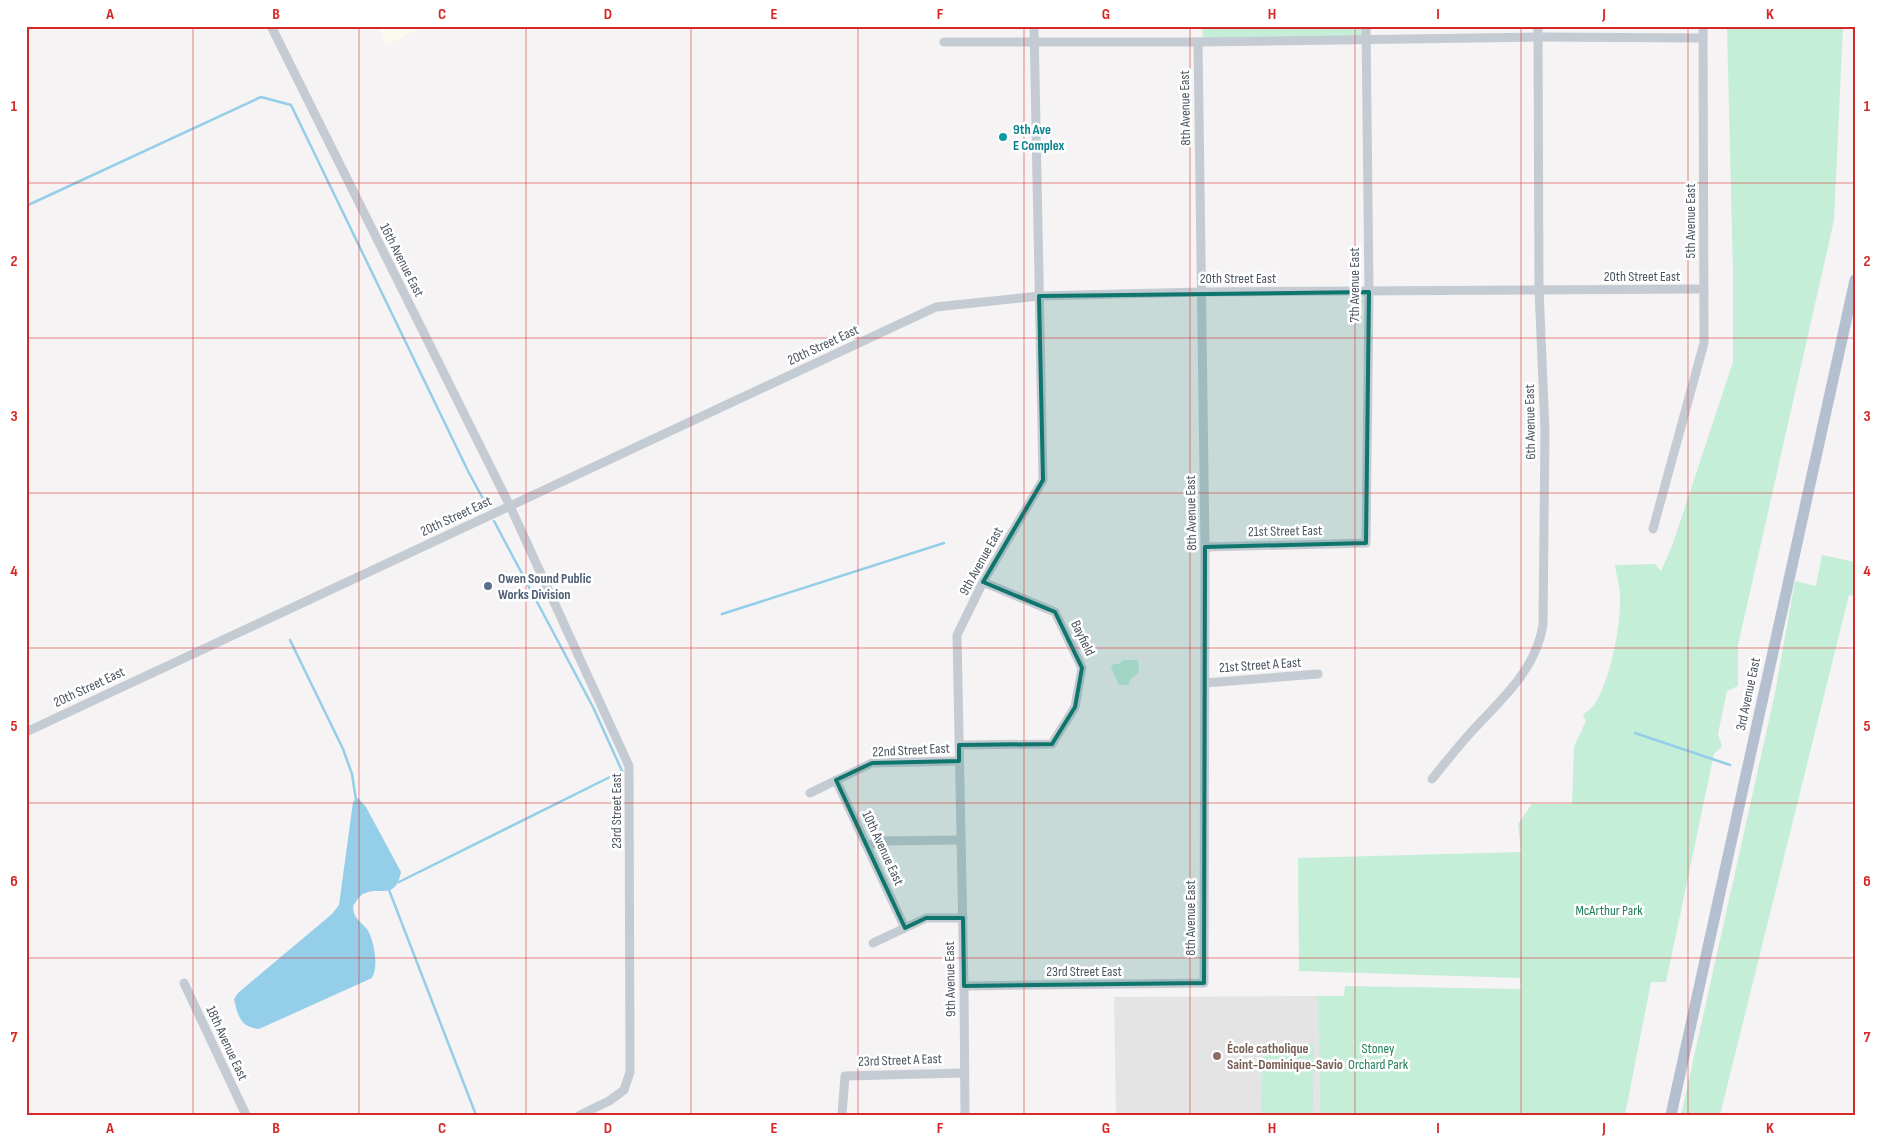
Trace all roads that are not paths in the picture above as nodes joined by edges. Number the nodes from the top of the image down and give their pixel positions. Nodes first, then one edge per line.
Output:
1 (271, 26) edge
2 (1034, 26) edge
3 (1366, 26) edge
4 (1538, 26) edge
5 (1703, 26) edge
6 (1538, 37) junction
7 (1703, 38) junction
8 (1366, 40) junction
9 (1034, 41) junction
10 (944, 42) dead end
11 (1198, 42) junction
12 (1855, 280) edge
13 (1704, 289) junction
14 (1539, 290) junction
15 (1202, 292) junction
16 (1369, 292) junction
17 (1039, 296) junction
18 (510, 506) junction
19 (1653, 529) dead end
20 (1366, 543) joint
21 (1206, 546) junction
22 (983, 582) junction
23 (1318, 674) dead end
24 (1205, 683) junction
25 (26, 732) edge
26 (959, 744) junction
27 (959, 761) junction
28 (1432, 779) dead end
29 (836, 780) junction
30 (810, 793) dead end
31 (961, 840) junction
32 (867, 846) junction
33 (963, 918) junction
34 (905, 928) junction
35 (873, 944) dead end
36 (184, 983) dead end
37 (1204, 983) joint
38 (964, 986) junction
39 (964, 1073) junction
40 (246, 1115) edge
41 (580, 1115) edge
42 (842, 1115) edge
43 (965, 1115) edge
44 (1671, 1115) edge

1 - 18 street, 16th Avenue East
2 - 9 street, 9th Avenue East
3 - 8 street, 7th Avenue East
4 - 6 street, 6th Avenue East
5 - 7 street, 5th Avenue East
6 - 7 street
6 - 8 street
6 - 14 street, 6th Avenue East
7 - 13 street, 5th Avenue East
8 - 11 street
8 - 16 street, 7th Avenue East
9 - 10 street
9 - 11 street
9 - 17 street, 9th Avenue East
11 - 15 street, 8th Avenue East
12 - 44 main road, 3rd Avenue East
13 - 14 street, 20th Street East
13 - 19 street, 5th Avenue East
14 - 16 street, 20th Street East
14 - 28 street, 6th Avenue East
15 - 16 street, 20th Street East
15 - 17 street, 20th Street East
15 - 21 street, 8th Avenue East
16 - 20 street, 7th Avenue East
17 - 18 street, 20th Street East
17 - 22 street, 9th Avenue East
18 - 25 street, 20th Street East
18 - 41 street, 23rd Street East
20 - 21 street, 21st Street East
21 - 24 street, 8th Avenue East
22 - 26 street, 9th Avenue East
22 - 26 street, Bayfield
23 - 24 street, 21st Street A East
24 - 37 street, 8th Avenue East
26 - 27 street, 9th Avenue East
27 - 29 street, 22nd Street East
27 - 31 street, 9th Avenue East
29 - 30 street, 22nd Street East
29 - 32 street, 10th Avenue East
31 - 32 street
31 - 33 street, 9th Avenue East
32 - 34 street, 10th Avenue East
33 - 34 street
33 - 38 street, 9th Avenue East
34 - 35 street
36 - 40 street, 18th Avenue East
37 - 38 street, 23rd Street East
38 - 39 street, 9th Avenue East
39 - 42 street, 23rd Street A East
39 - 43 street, 9th Avenue East

